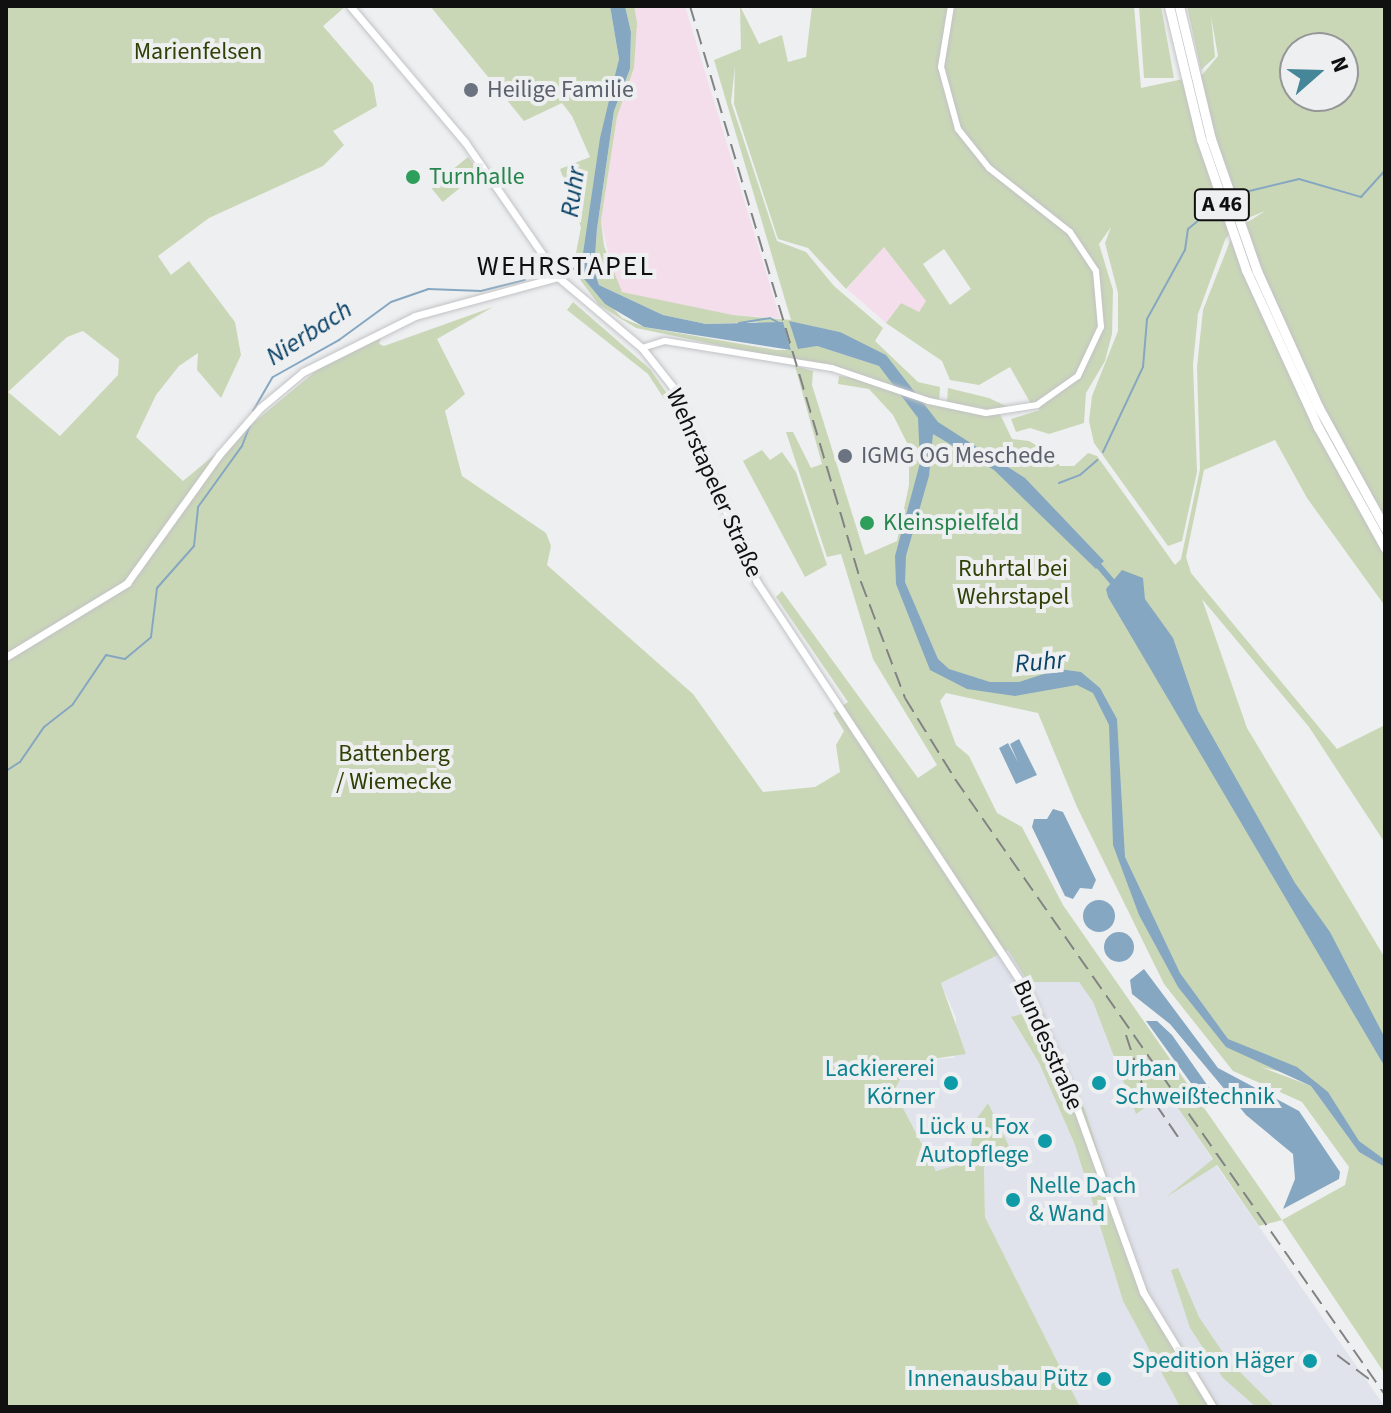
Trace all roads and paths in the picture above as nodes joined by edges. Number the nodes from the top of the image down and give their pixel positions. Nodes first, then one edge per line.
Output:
1 (350, 6) edge
2 (951, 6) edge
3 (1169, 6) edge
4 (1179, 6) edge
5 (1182, 49) junction
6 (558, 277) junction
7 (642, 348) junction
8 (1385, 528) edge
9 (1385, 548) edge
10 (6, 657) edge
11 (837, 707) joint
12 (1213, 1407) edge

1 - 6 main road, Wehrstapeler Straße
2 - 7 street
3 - 5 highway, A 46
4 - 5 highway, A 46
5 - 8 highway, A 46
5 - 9 highway, A 46
6 - 7 main road, Wehrstapeler Straße
6 - 10 main road
7 - 11 main road, Wehrstapeler Straße
11 - 12 main road, Bundesstraße

